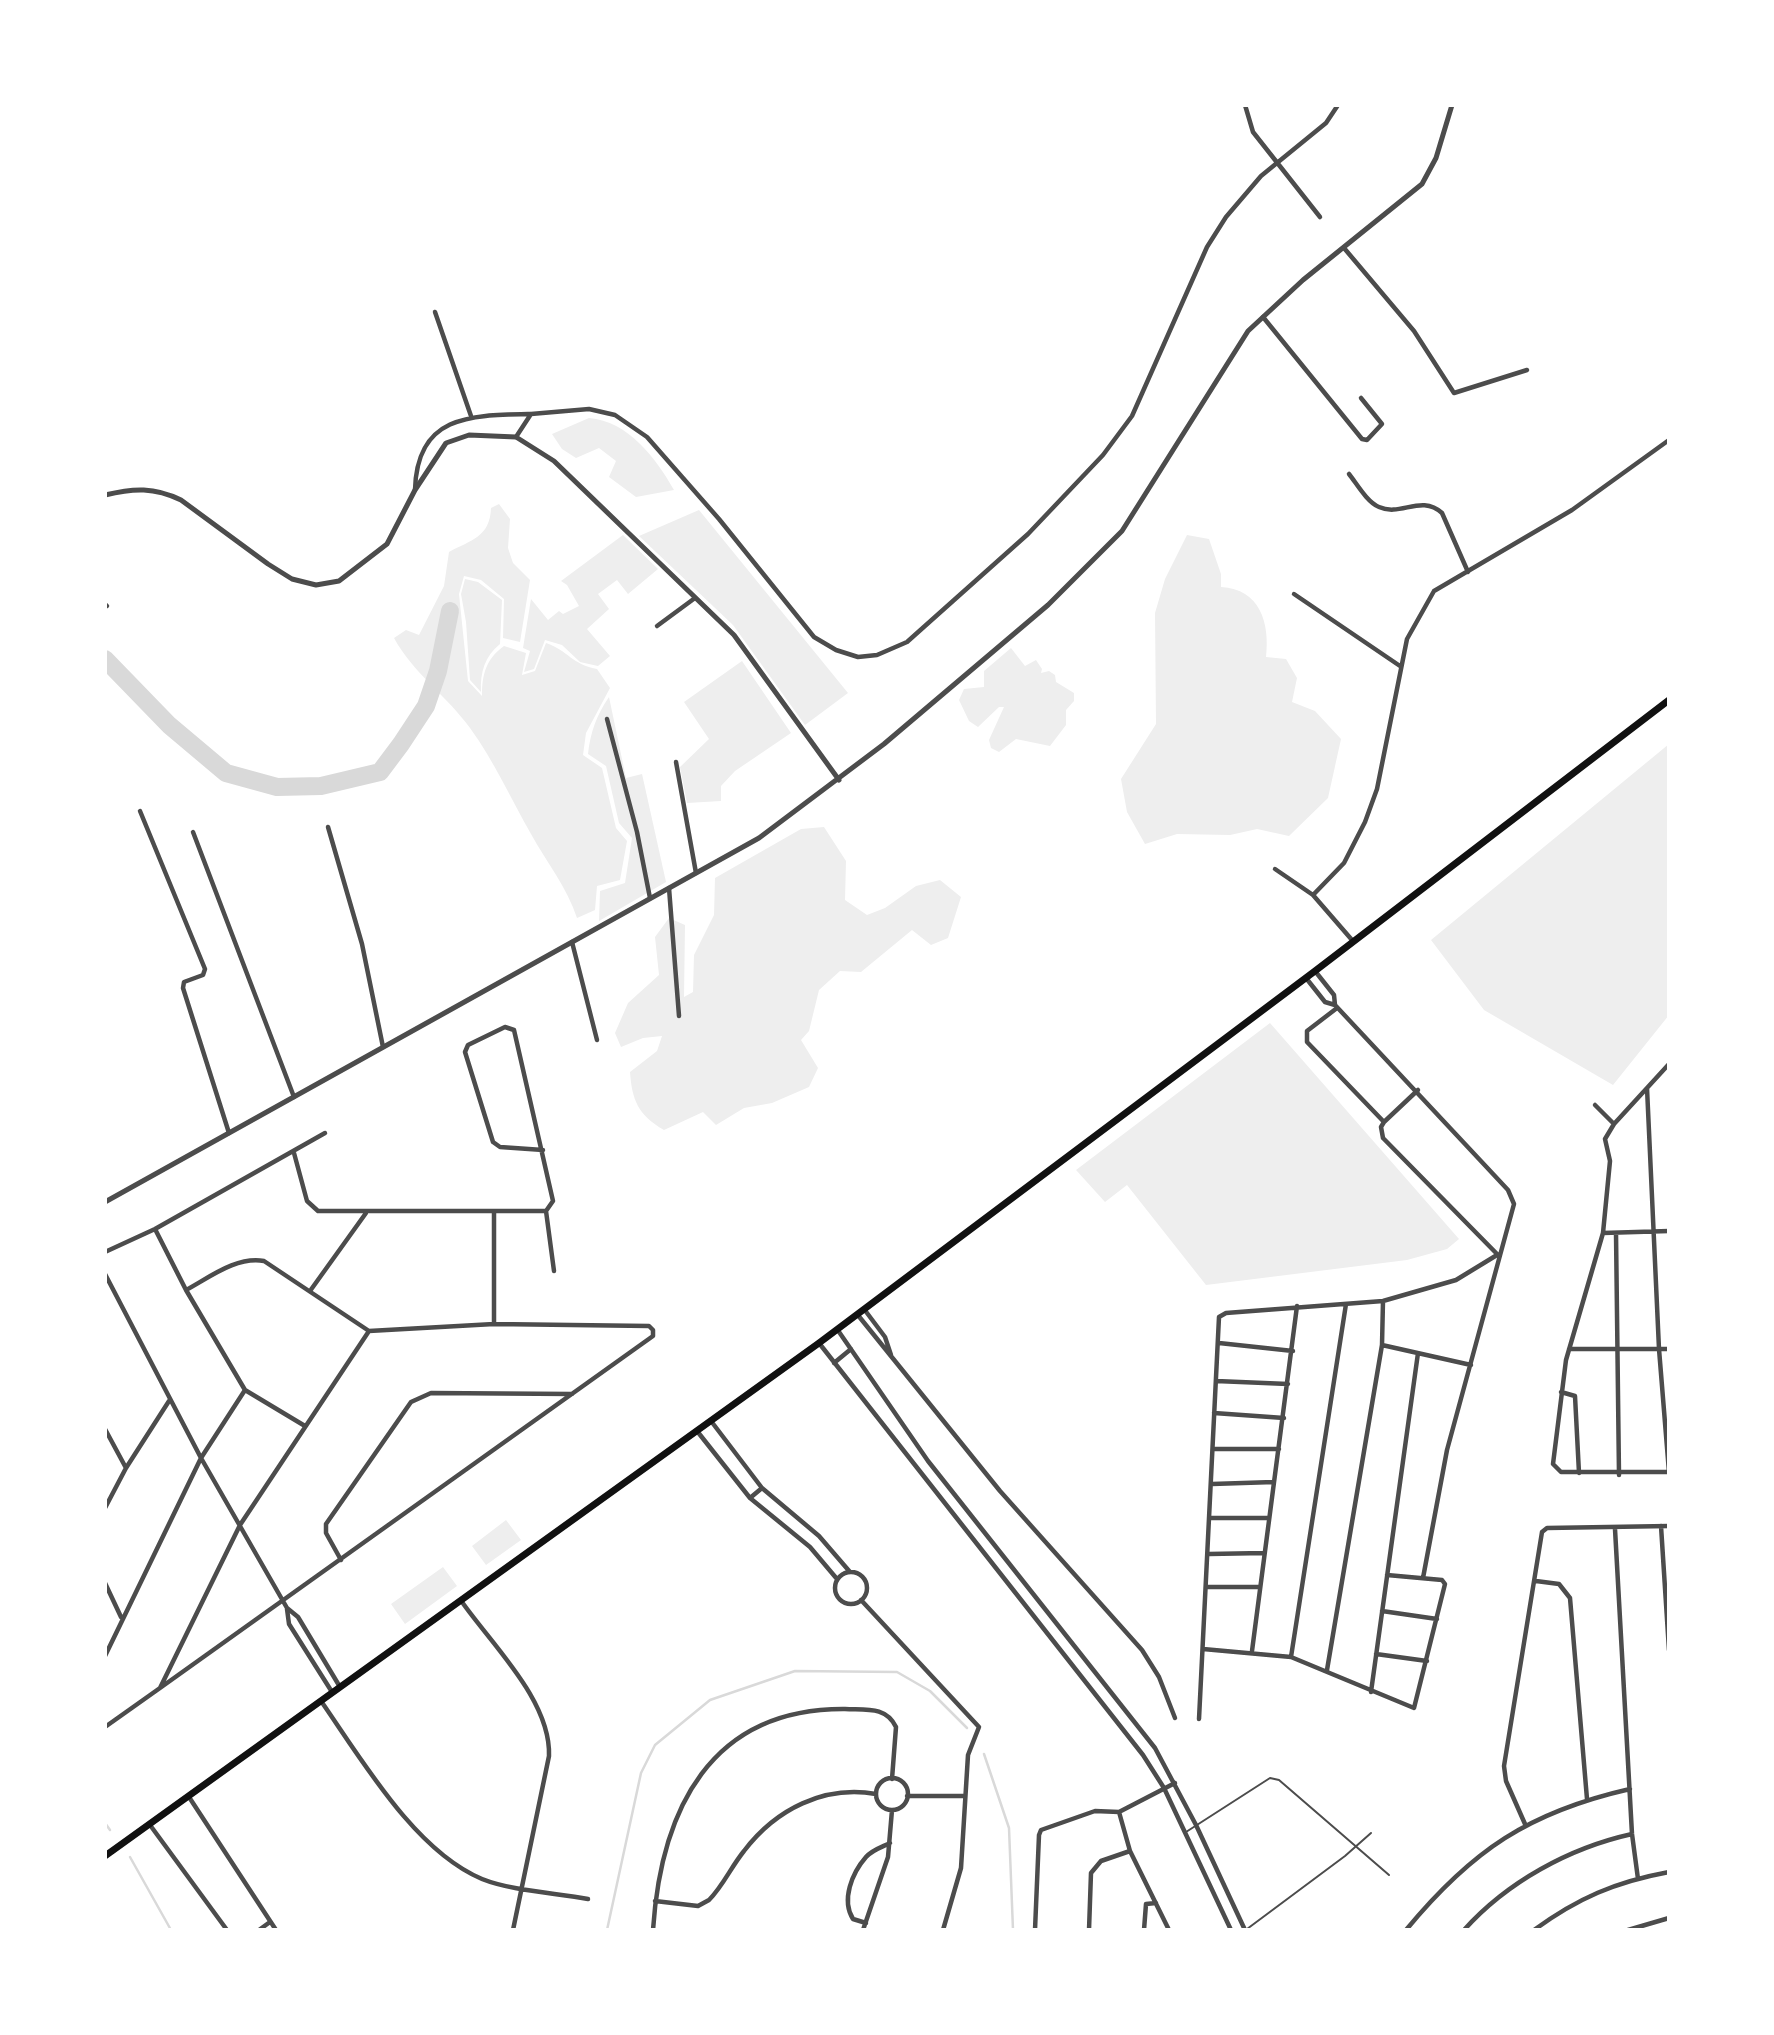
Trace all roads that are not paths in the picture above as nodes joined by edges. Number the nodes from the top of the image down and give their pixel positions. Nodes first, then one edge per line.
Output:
1 (1245, 105) edge
2 (1338, 105) edge
3 (1452, 105) edge
4 (1277, 164) junction
5 (1320, 217) dead end
6 (1344, 248) junction
7 (435, 312) dead end
8 (1263, 317) junction
9 (1527, 370) dead end
10 (1361, 398) dead end
11 (531, 414) junction
12 (471, 417) junction
13 (516, 438) junction
14 (1669, 440) edge
15 (1349, 474) dead end
16 (415, 490) junction
17 (105, 495) edge
18 (1468, 572) junction
19 (1294, 594) dead end
20 (695, 598) junction
21 (657, 626) dead end
22 (1401, 666) junction
23 (1669, 700) edge
24 (607, 719) dead end
25 (676, 762) dead end
26 (839, 780) junction
27 (141, 811) dead end
28 (328, 827) dead end
29 (193, 832) dead end
30 (1275, 869) dead end
31 (696, 873) junction
32 (669, 888) junction
33 (1313, 895) junction
34 (650, 898) junction
35 (1352, 940) junction
36 (572, 942) junction
37 (1315, 971) junction
38 (1306, 978) junction
39 (1336, 1006) junction
40 (679, 1016) dead end
41 (597, 1040) dead end
42 (383, 1047) junction
43 (1669, 1064) edge
44 (1647, 1088) junction
45 (1418, 1090) junction
46 (294, 1097) junction
47 (1595, 1105) dead end
48 (1384, 1122) junction
49 (1614, 1124) junction
50 (325, 1133) dead end
51 (229, 1134) junction
52 (543, 1150) junction
53 (294, 1153) junction
54 (105, 1202) edge
55 (546, 1211) junction
56 (367, 1212) junction
57 (494, 1212) junction
58 (155, 1229) junction
59 (1669, 1231) edge
60 (1656, 1232) junction
61 (1602, 1233) junction
62 (1616, 1233) junction
63 (105, 1252) edge
64 (1498, 1255) junction
65 (554, 1271) dead end
66 (105, 1274) edge
67 (112, 1286) junction
68 (105, 1290) edge
69 (186, 1290) junction
70 (310, 1291) junction
71 (1383, 1301) junction
72 (1346, 1304) junction
73 (1297, 1306) junction
74 (860, 1312) junction
75 (494, 1324) junction
76 (837, 1329) junction
77 (369, 1331) junction
78 (819, 1343) junction
79 (1219, 1343) junction
80 (1382, 1345) junction
81 (851, 1349) junction
82 (1569, 1349) junction
83 (1619, 1349) junction
84 (1659, 1349) junction
85 (1669, 1349) edge
86 (1293, 1351) junction
87 (1418, 1353) junction
88 (834, 1363) junction
89 (1471, 1365) junction
90 (1216, 1381) junction
91 (1288, 1384) junction
92 (245, 1390) junction
93 (1561, 1392) junction
94 (573, 1394) junction
95 (170, 1400) junction
96 (1214, 1413) junction
97 (1284, 1418) junction
98 (710, 1421) junction
99 (305, 1426) junction
100 (105, 1429) edge
101 (697, 1431) junction
102 (1213, 1449) junction
103 (1279, 1449) junction
104 (201, 1458) junction
105 (126, 1468) junction
106 (1669, 1472) edge
107 (1579, 1473) junction
108 (1619, 1475) junction
109 (1274, 1482) junction
110 (1212, 1484) junction
111 (762, 1488) junction
112 (750, 1498) junction
113 (105, 1508) edge
114 (1211, 1518) junction
115 (1269, 1518) junction
116 (240, 1525) junction
117 (1661, 1526) junction
118 (1669, 1526) edge
119 (1615, 1529) junction
120 (1264, 1553) junction
121 (1209, 1554) junction
122 (341, 1560) junction
123 (850, 1572) junction
124 (1387, 1575) junction
125 (1423, 1578) junction
126 (837, 1579) junction
127 (1536, 1581) junction
128 (105, 1583) edge
129 (1207, 1587) junction
130 (1260, 1587) junction
131 (861, 1600) junction
132 (283, 1601) junction
133 (462, 1602) junction
134 (287, 1608) junction
135 (1382, 1611) junction
136 (121, 1618) junction
137 (1437, 1619) junction
138 (1203, 1649) junction
139 (1669, 1650) edge
140 (1252, 1651) junction
141 (1376, 1654) junction
142 (105, 1656) edge
143 (1291, 1657) junction
144 (1427, 1661) junction
145 (1327, 1671) junction
146 (340, 1687) junction
147 (160, 1688) junction
148 (1371, 1692) junction
149 (332, 1693) junction
150 (321, 1701) junction
151 (1175, 1718) dead end
152 (1199, 1719) dead end
153 (105, 1727) edge
154 (892, 1779) junction
155 (1175, 1783) junction
156 (1164, 1788) junction
157 (1630, 1789) junction
158 (876, 1794) junction
159 (907, 1796) junction
160 (964, 1796) junction
161 (189, 1797) junction
162 (1587, 1799) junction
163 (892, 1810) junction
164 (1118, 1812) junction
165 (1525, 1824) junction
166 (150, 1825) junction
167 (1196, 1825) junction
168 (1185, 1833) junction
169 (1371, 1833) dead end
170 (1632, 1834) junction
171 (890, 1843) junction
172 (1356, 1847) junction
173 (1130, 1851) junction
174 (105, 1857) edge
175 (1669, 1872) edge
176 (1389, 1875) dead end
177 (1638, 1879) junction
178 (521, 1886) junction
179 (588, 1899) dead end
180 (655, 1901) junction
181 (1156, 1903) junction
182 (1669, 1918) edge
183 (270, 1922) junction
184 (866, 1923) junction
185 (227, 1930) edge
186 (259, 1930) edge
187 (276, 1930) edge
188 (513, 1930) edge
189 (653, 1930) edge
190 (863, 1930) edge
191 (943, 1930) edge
192 (1035, 1930) edge
193 (1089, 1930) edge
194 (1144, 1930) edge
195 (1169, 1930) edge
196 (1231, 1930) edge
197 (1245, 1930) edge
198 (1406, 1930) edge
199 (1464, 1930) edge
200 (1534, 1930) edge
201 (1628, 1930) edge

1 - 4 street
2 - 4 street
3 - 6 street
4 - 5 street
4 - 11 street
6 - 8 street
6 - 9 street
7 - 12 street
8 - 10 street
8 - 26 street
11 - 12 street
11 - 13 street
12 - 16 street
13 - 16 street
13 - 20 street
14 - 18 street
15 - 18 street
16 - 17 street
18 - 22 street
19 - 22 street
20 - 21 street
20 - 26 street
22 - 33 street
23 - 35 highway
24 - 34 street
25 - 31 street
26 - 31 street
27 - 51 street
28 - 42 street
29 - 46 street
30 - 33 street
31 - 32 street
32 - 34 street
32 - 40 street
33 - 35 street
34 - 36 street
35 - 37 highway
36 - 41 street
36 - 42 street
37 - 38 highway
37 - 39 street
38 - 39 street
38 - 74 highway
39 - 45 street
39 - 48 street
42 - 46 street
43 - 44 street
44 - 49 street
44 - 60 street
45 - 48 street
45 - 64 street
46 - 51 street
47 - 49 street
48 - 64 street
49 - 61 street
50 - 53 street
51 - 54 street
52 - 52 street
52 - 55 street
53 - 56 street
53 - 58 street
55 - 57 street
55 - 65 street
56 - 57 street
56 - 70 street
57 - 75 street
58 - 63 street
58 - 69 street
59 - 60 street
60 - 62 street
60 - 84 street
61 - 62 street
61 - 82 street
62 - 83 street
64 - 71 street
64 - 89 street
66 - 67 street
67 - 68 street
67 - 95 street
69 - 70 street
69 - 92 street
70 - 77 street
71 - 72 street
71 - 80 street
72 - 73 street
72 - 143 street
73 - 79 street
73 - 86 street
74 - 76 highway
74 - 151 street
75 - 77 street
75 - 94 street
76 - 78 highway
76 - 81 street
77 - 99 street
78 - 88 street
78 - 98 highway
79 - 86 street
79 - 90 street
80 - 87 street
80 - 145 street
81 - 88 street
81 - 155 street
82 - 83 street
82 - 93 street
83 - 84 street
83 - 108 street
84 - 85 street
84 - 106 street
86 - 91 street
87 - 89 street
87 - 124 street
88 - 156 street
89 - 125 street
90 - 91 street
90 - 96 street
91 - 97 street
92 - 99 street
92 - 104 street
93 - 107 street
93 - 107 street
94 - 122 street
94 - 122 street
95 - 104 street
95 - 105 street
96 - 97 street
96 - 102 street
97 - 103 street
98 - 101 highway
98 - 111 street
99 - 116 street
100 - 105 street
101 - 112 street
101 - 133 highway
102 - 103 street
102 - 110 street
103 - 109 street
104 - 116 street
104 - 136 street
105 - 113 street
106 - 108 street
107 - 108 street
109 - 110 street
109 - 115 street
110 - 114 street
111 - 112 street
111 - 123 street
112 - 126 street
114 - 115 street
114 - 121 street
115 - 120 street
116 - 132 street
116 - 147 street
117 - 118 street
117 - 119 street
117 - 139 street
119 - 127 street
119 - 157 street
120 - 121 street
120 - 130 street
121 - 129 street
122 - 132 street
123 - 126 street
123 - 131 street
124 - 125 street
124 - 135 street
125 - 137 street
126 - 131 street
127 - 162 street
127 - 165 street
128 - 136 street
129 - 130 street
129 - 138 street
130 - 140 street
131 - 160 street
132 - 134 street
132 - 147 street
133 - 146 highway
133 - 178 street
134 - 146 street
134 - 149 street
135 - 137 street
135 - 141 street
136 - 142 street
137 - 144 street
138 - 140 street
138 - 152 street
140 - 143 street
141 - 144 street
141 - 148 street
143 - 145 street
144 - 148 street
145 - 148 street
146 - 149 highway
147 - 153 street
149 - 150 highway
150 - 161 highway
150 - 178 street
154 - 158 street
154 - 159 street
154 - 180 street
155 - 156 street
155 - 167 street
156 - 164 street
156 - 168 street
157 - 162 street
157 - 170 street
158 - 163 street
158 - 180 street
159 - 160 street
159 - 163 street
160 - 191 street
161 - 166 highway
161 - 183 street
162 - 165 street
163 - 171 street
164 - 173 street
164 - 192 street
165 - 198 street
166 - 174 highway
166 - 185 street
167 - 168 lane
167 - 172 lane
167 - 197 street
168 - 196 street
169 - 172 lane
170 - 177 street
170 - 199 street
171 - 184 street
171 - 184 street
172 - 176 lane
172 - 197 lane
173 - 181 street
173 - 193 street
175 - 177 street
177 - 200 street
178 - 179 street
178 - 188 street
180 - 189 street
181 - 194 street
181 - 195 street
182 - 201 street
183 - 186 street
183 - 187 street
184 - 190 street

